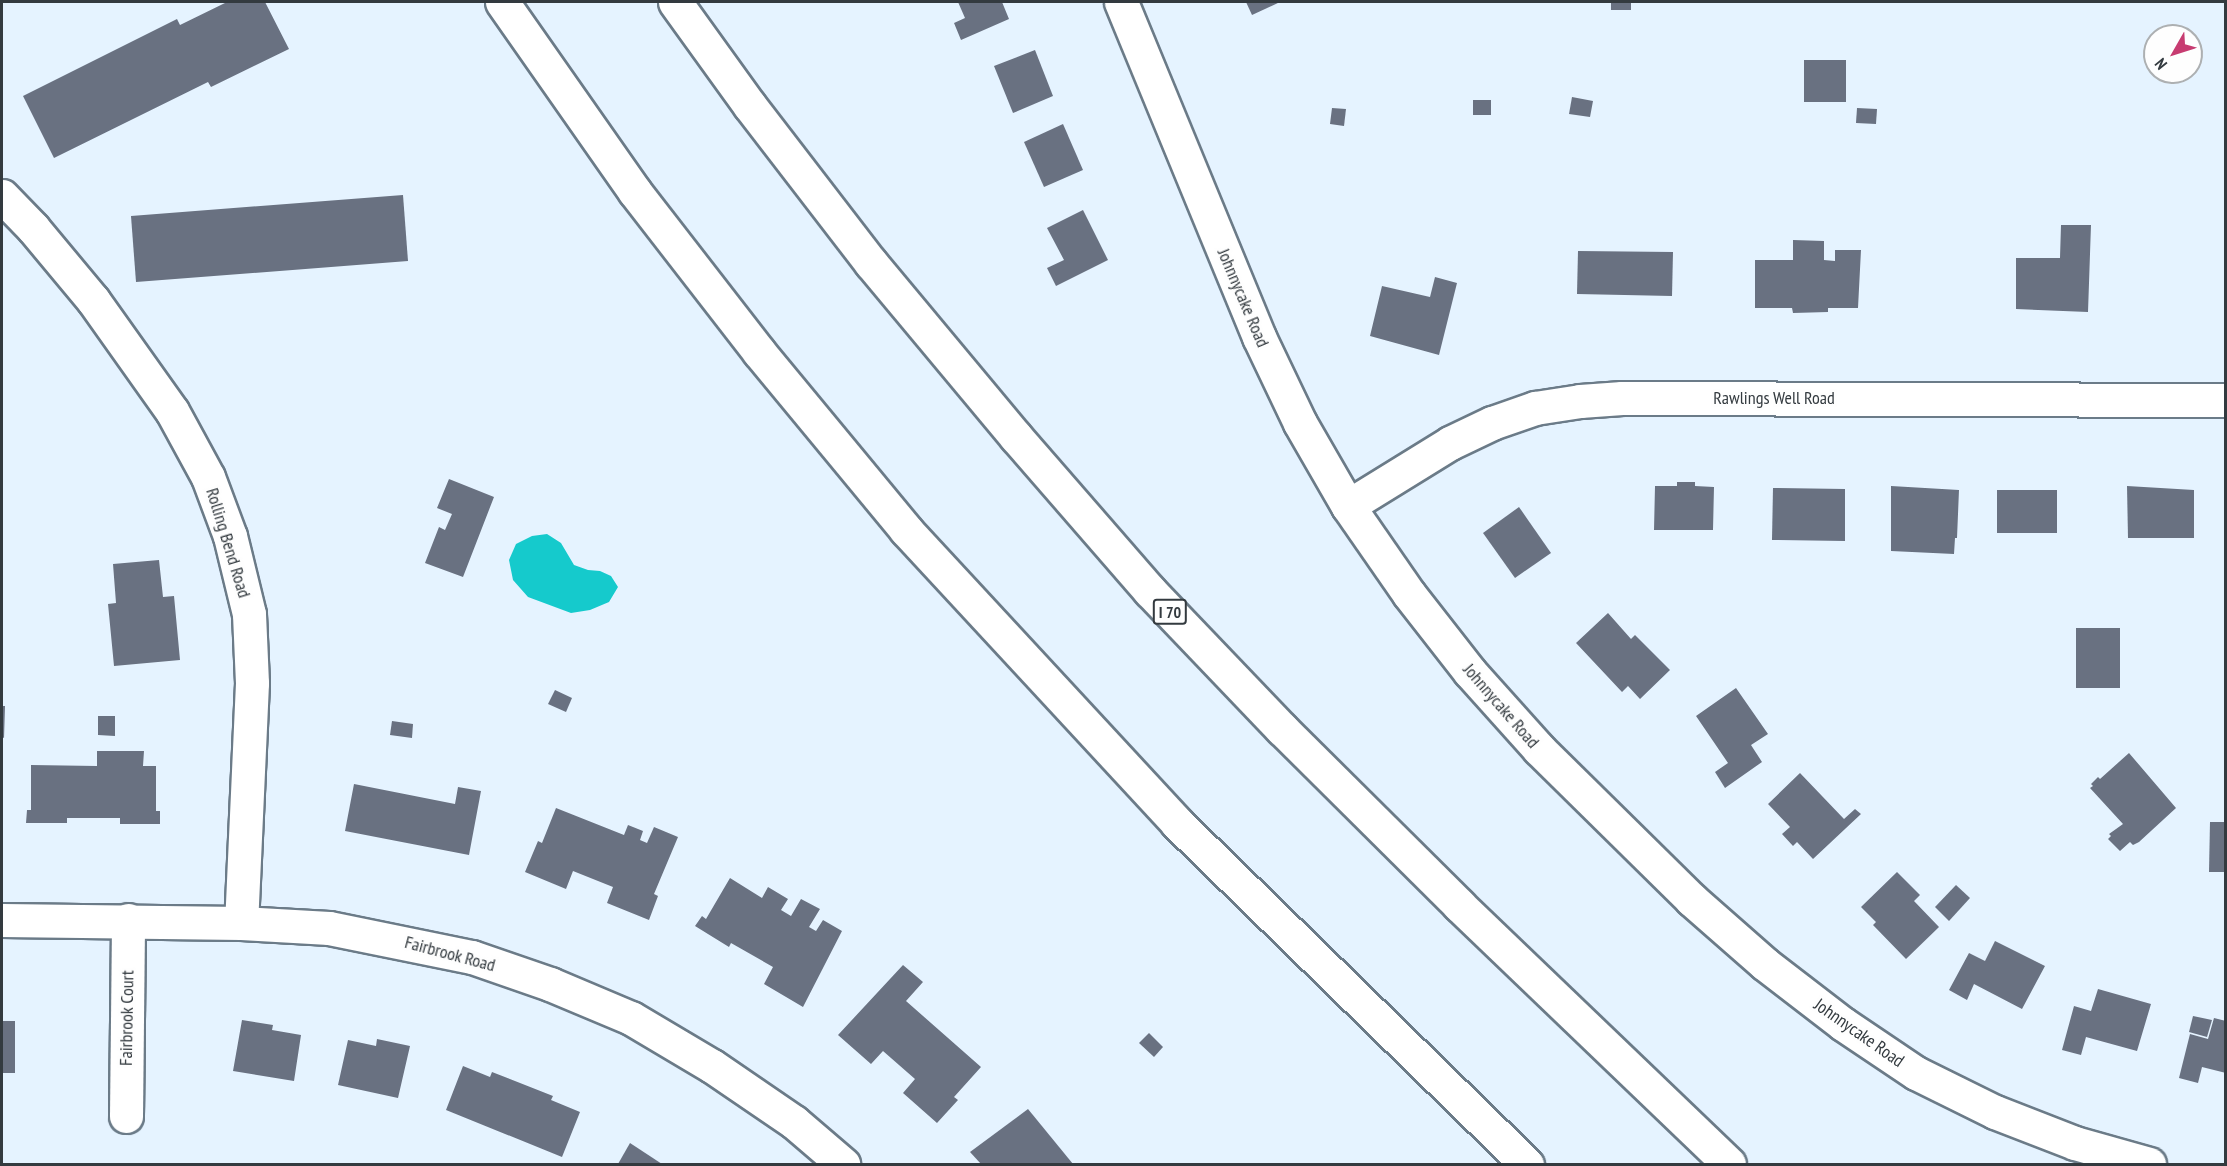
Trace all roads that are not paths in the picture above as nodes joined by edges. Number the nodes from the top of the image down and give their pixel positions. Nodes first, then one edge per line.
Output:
1 (502, 2) edge
2 (675, 2) edge
3 (1120, 2) edge
4 (2, 196) edge
5 (2226, 400) edge
6 (1348, 506) junction
7 (2, 920) edge
8 (128, 920) junction
9 (241, 923) junction
10 (126, 1116) dead end
11 (843, 1164) edge
12 (1527, 1164) edge
13 (1729, 1164) edge
14 (2149, 1164) edge

1 - 12 main road
2 - 13 main road, I 70
3 - 6 main road, Johnnycake Road
4 - 9 main road, Rolling Bend Road
5 - 6 main road, Rawlings Well Road
6 - 14 main road, Johnnycake Road
7 - 8 main road, Fairbrook Road
8 - 9 main road, Fairbrook Road
8 - 10 main road, Fairbrook Court
9 - 11 main road, Fairbrook Road

